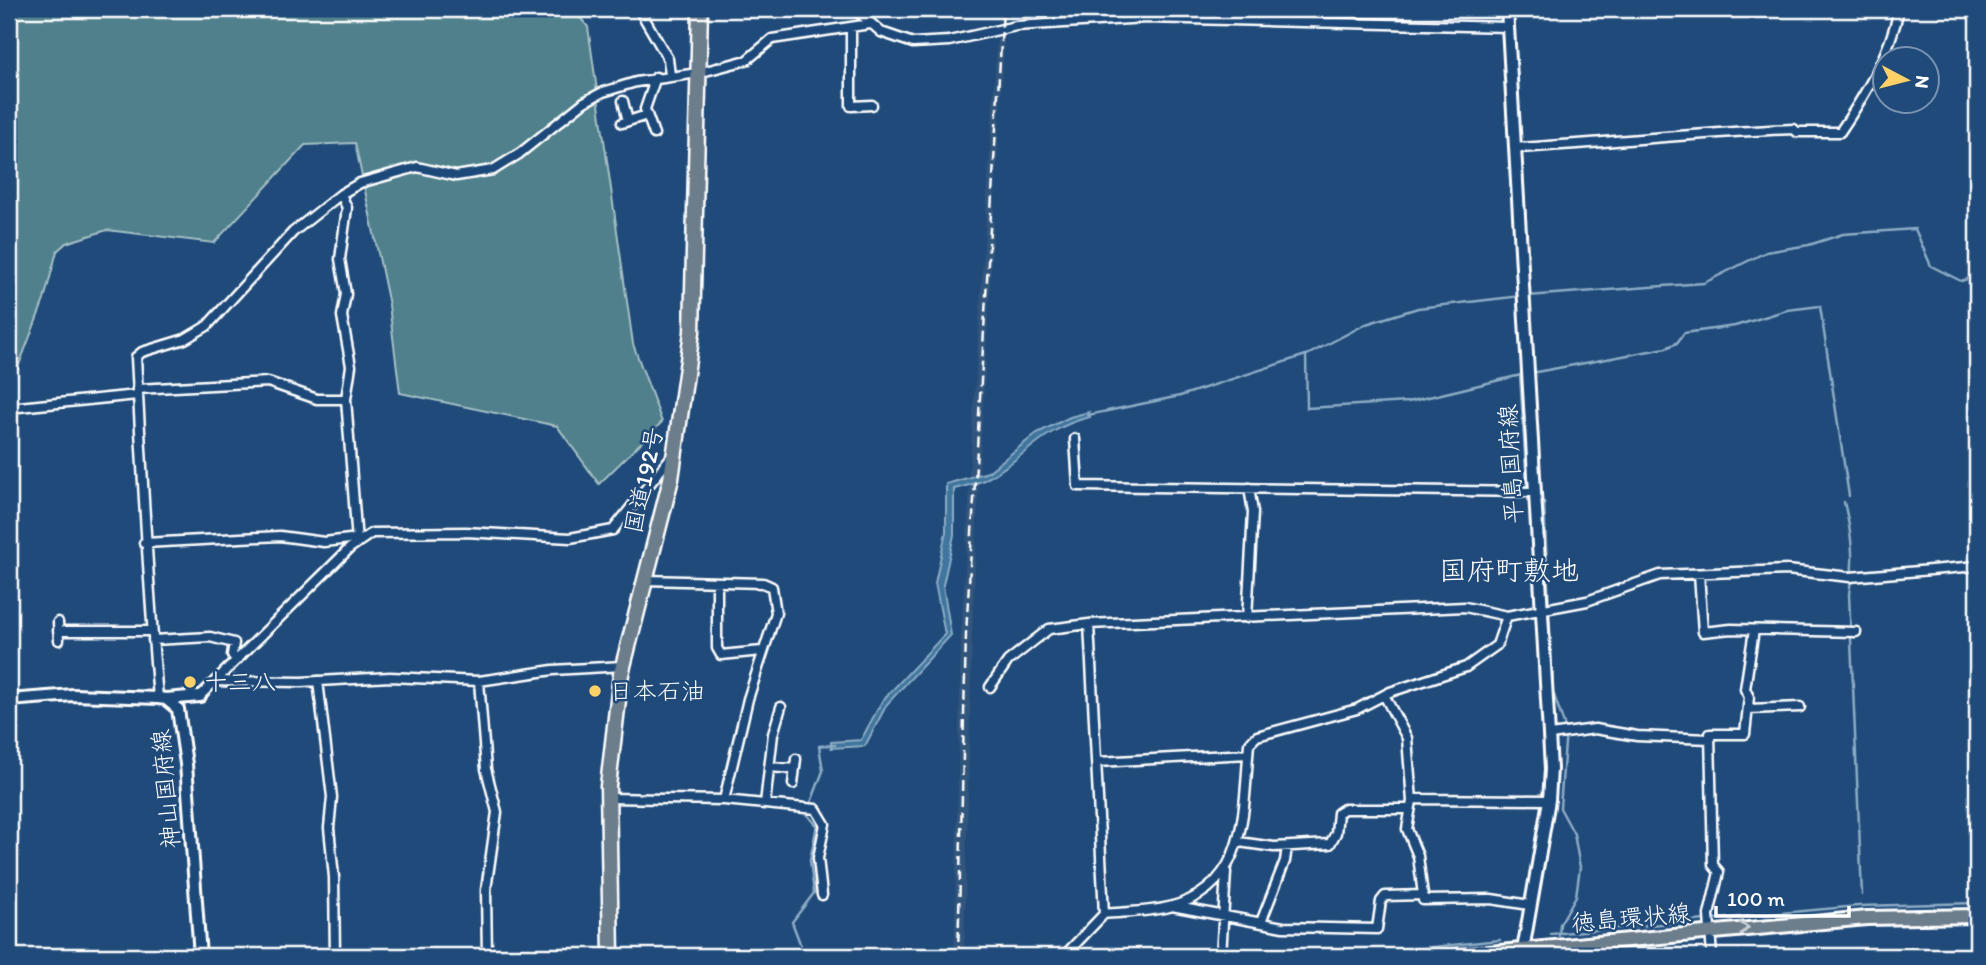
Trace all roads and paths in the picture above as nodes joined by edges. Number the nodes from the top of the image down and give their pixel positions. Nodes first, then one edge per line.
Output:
1 (639, 9) edge
2 (700, 9) edge
3 (855, 9) edge
4 (1507, 9) edge
5 (1899, 9) edge
6 (870, 24) junction
7 (851, 27) junction
8 (1508, 27) junction
9 (698, 73) junction
10 (670, 75) junction
11 (656, 78) junction
12 (623, 101) dead end
13 (872, 105) dead end
14 (648, 115) junction
15 (654, 134) dead end
16 (1515, 148) junction
17 (341, 194) junction
18 (137, 392) junction
19 (346, 399) junction
20 (9, 408) edge
21 (1075, 439) dead end
22 (675, 452) junction
23 (1250, 488) junction
24 (1534, 492) junction
25 (357, 542) junction
26 (144, 543) junction
27 (1977, 566) edge
28 (1699, 573) junction
29 (645, 580) junction
30 (717, 582) junction
31 (1546, 610) junction
32 (1507, 616) junction
33 (1247, 618) junction
34 (1089, 624) junction
35 (1754, 630) junction
36 (58, 631) dead end
37 (1853, 632) dead end
38 (153, 636) junction
39 (762, 651) junction
40 (237, 660) junction
41 (623, 666) junction
42 (216, 681) junction
43 (318, 681) junction
44 (480, 681) junction
45 (990, 687) dead end
46 (1384, 695) junction
47 (200, 696) junction
48 (162, 698) junction
49 (9, 700) edge
50 (781, 707) dead end
51 (1800, 707) dead end
52 (1748, 709) junction
53 (181, 717) junction
54 (1550, 735) junction
55 (1710, 739) junction
56 (1248, 754) junction
57 (796, 759) dead end
58 (1098, 762) junction
59 (769, 767) junction
60 (794, 769) junction
61 (793, 784) dead end
62 (608, 798) junction
63 (724, 800) junction
64 (1549, 800) junction
65 (765, 804) junction
66 (1411, 805) junction
67 (1239, 842) junction
68 (1287, 847) junction
69 (1226, 869) junction
70 (822, 895) dead end
71 (1423, 895) junction
72 (1530, 905) junction
73 (1172, 906) junction
74 (1104, 914) junction
75 (1223, 916) junction
76 (1977, 916) edge
77 (1261, 922) junction
78 (1709, 923) junction
79 (1522, 953) edge
80 (1221, 955) edge
81 (200, 956) edge
82 (335, 956) edge
83 (487, 956) edge
84 (611, 956) edge
85 (1063, 956) edge
86 (1456, 956) edge
87 (1712, 956) edge

1 - 10 street
2 - 9 highway, 国道192号
3 - 6 street
4 - 8 main road, 平島国府線
5 - 16 street
6 - 7 street
6 - 8 street
7 - 9 street
7 - 13 street
8 - 16 main road, 平島国府線
9 - 10 street
9 - 22 highway, 国道192号
10 - 11 street
11 - 14 street
11 - 17 street
12 - 14 street
14 - 15 street
16 - 24 main road, 平島国府線
17 - 18 street
17 - 19 street
18 - 19 street
18 - 20 street
18 - 26 street
19 - 25 street
21 - 23 street
22 - 25 street
22 - 29 highway, 国道192号
23 - 24 street
23 - 33 street
24 - 31 main road, 平島国府線
25 - 26 street
25 - 40 street
26 - 38 street
27 - 28 street
28 - 31 street
28 - 35 street
29 - 30 street
29 - 41 highway, 国道192号
30 - 39 street
30 - 39 street
31 - 32 street
31 - 54 main road, 平島国府線
32 - 33 street
32 - 46 street
33 - 34 street
34 - 45 street
34 - 58 street
35 - 37 street
35 - 52 street
36 - 38 street
38 - 40 street
38 - 48 street
39 - 63 street
40 - 42 street
41 - 44 street
41 - 62 highway, 国道192号
42 - 43 street
42 - 47 street
43 - 44 street
43 - 82 street
44 - 83 street
46 - 56 street
46 - 66 street
47 - 48 main road
47 - 53 main road
48 - 49 main road, 神山国府線
48 - 53 main road, 神山国府線
50 - 59 street
51 - 52 street
52 - 55 street
53 - 81 main road, 神山国府線
54 - 55 street
54 - 64 main road, 平島国府線
55 - 78 street
56 - 58 street
56 - 67 street
57 - 60 street
58 - 74 street
59 - 60 street
59 - 65 street
60 - 61 street
62 - 63 street
62 - 84 highway, 国道192号
63 - 65 street
64 - 66 street
64 - 72 main road, 平島国府線
65 - 70 street
66 - 68 street
66 - 71 street
67 - 68 street
67 - 69 street
68 - 77 street
69 - 73 street
69 - 75 street
71 - 72 street
71 - 77 street
72 - 79 main road, 平島国府線
73 - 74 street
73 - 75 street
74 - 85 street
75 - 77 street
75 - 80 street
78 -> 76 main road, 徳島環状線
78 - 79 main road, 徳島環状線
78 - 87 street
79 - 86 main road, 徳島環状線

